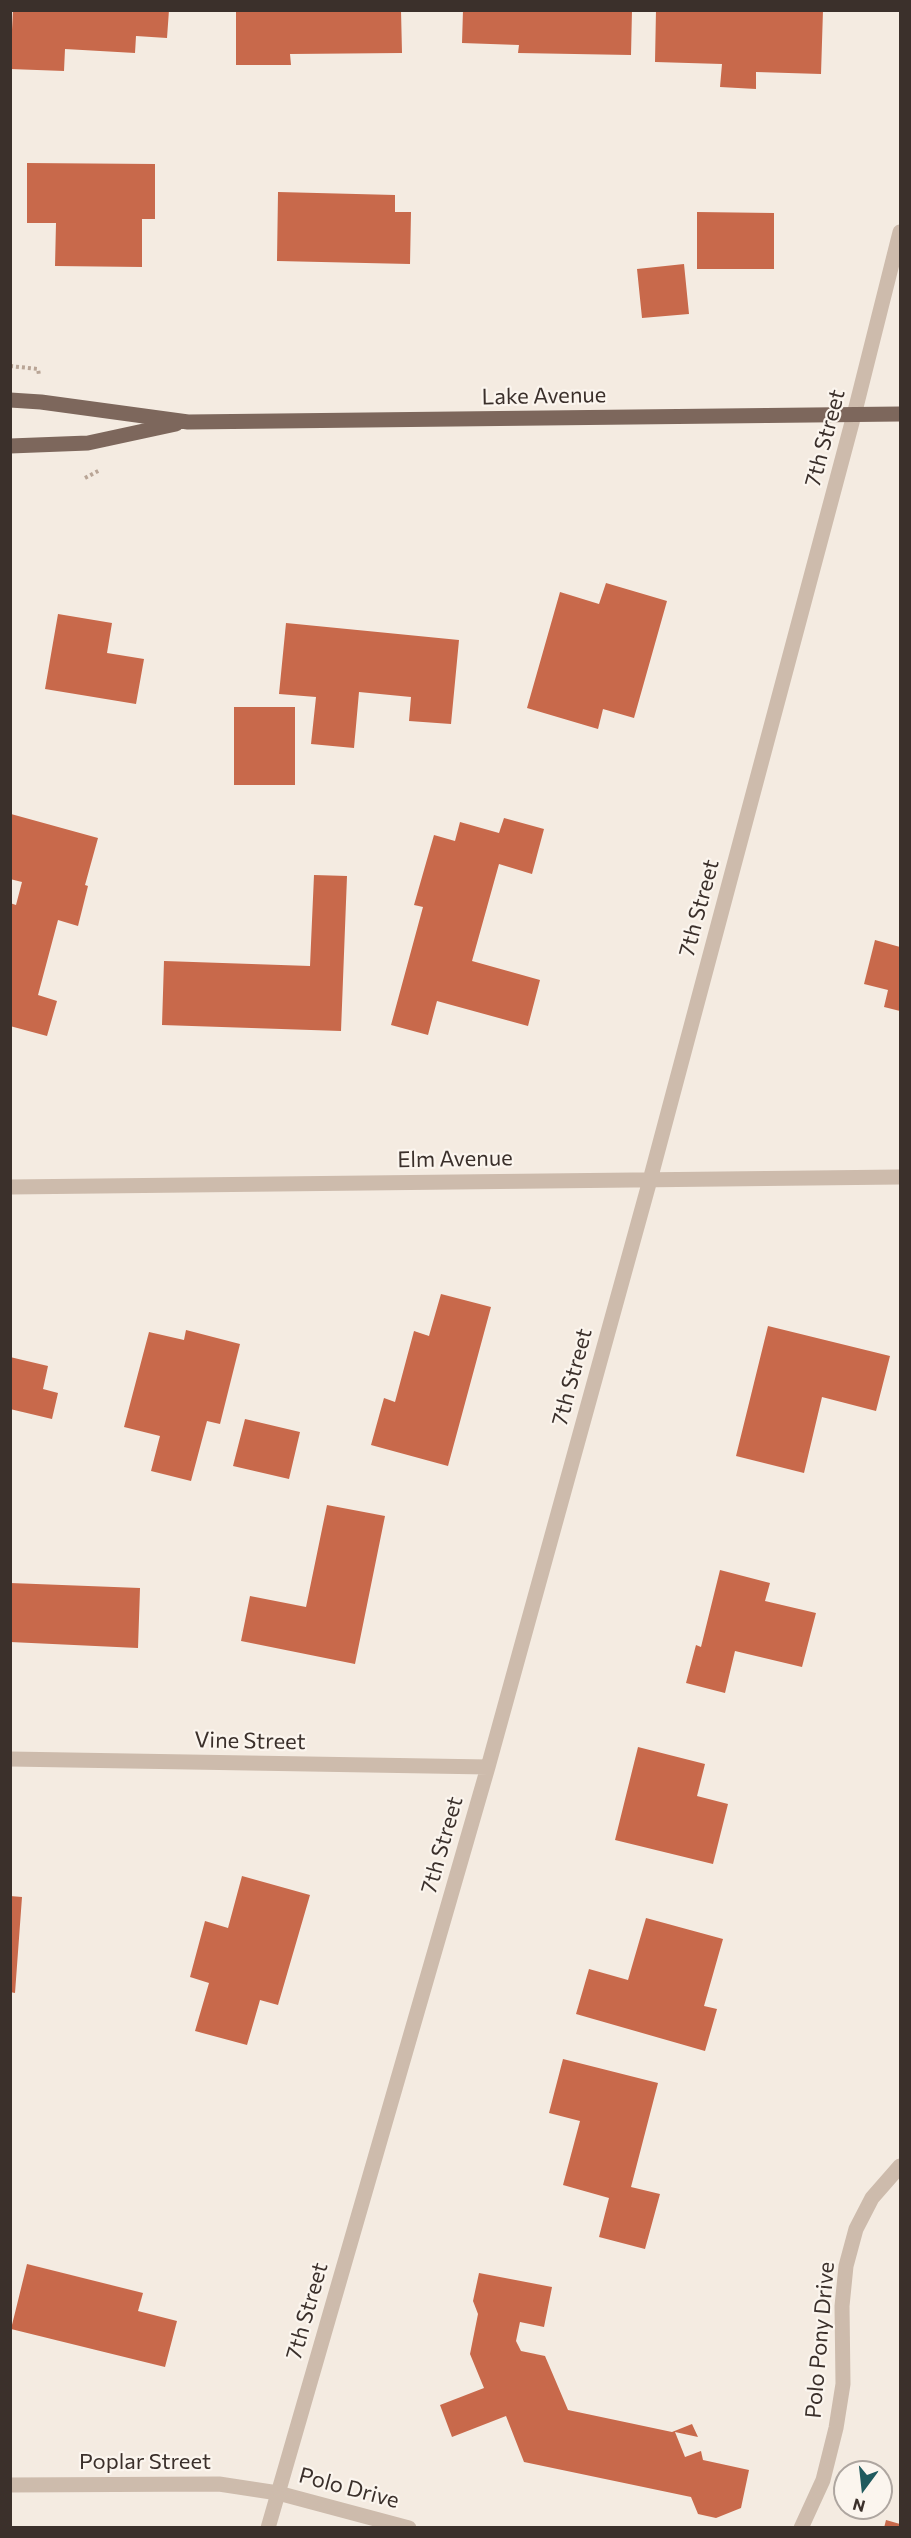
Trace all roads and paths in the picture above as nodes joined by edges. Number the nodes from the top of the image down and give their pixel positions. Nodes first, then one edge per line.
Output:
1 (900, 232) edge
2 (10, 400) edge
3 (900, 414) edge
4 (855, 415) junction
5 (188, 422) junction
6 (10, 446) edge
7 (900, 1176) edge
8 (650, 1180) junction
9 (10, 1187) edge
10 (10, 1759) edge
11 (488, 1767) junction
12 (900, 2166) edge
13 (10, 2484) edge
14 (278, 2493) junction
15 (268, 2528) edge
16 (409, 2528) edge
17 (801, 2528) edge

1 - 4 street, 7th Street
2 - 5 main road, Lake Avenue
3 - 4 main road, Lake Avenue
4 - 5 main road, Lake Avenue
4 - 8 street, 7th Street
5 - 6 main road, Lake Avenue
7 - 8 street, Elm Avenue
8 - 9 street, Elm Avenue
8 - 11 street, 7th Street
10 - 11 street, Vine Street
11 - 14 street, 7th Street
12 - 17 street, Polo Pony Drive
13 - 14 street, Poplar Street
14 - 15 street, 7th Street
14 - 16 street, Polo Drive

